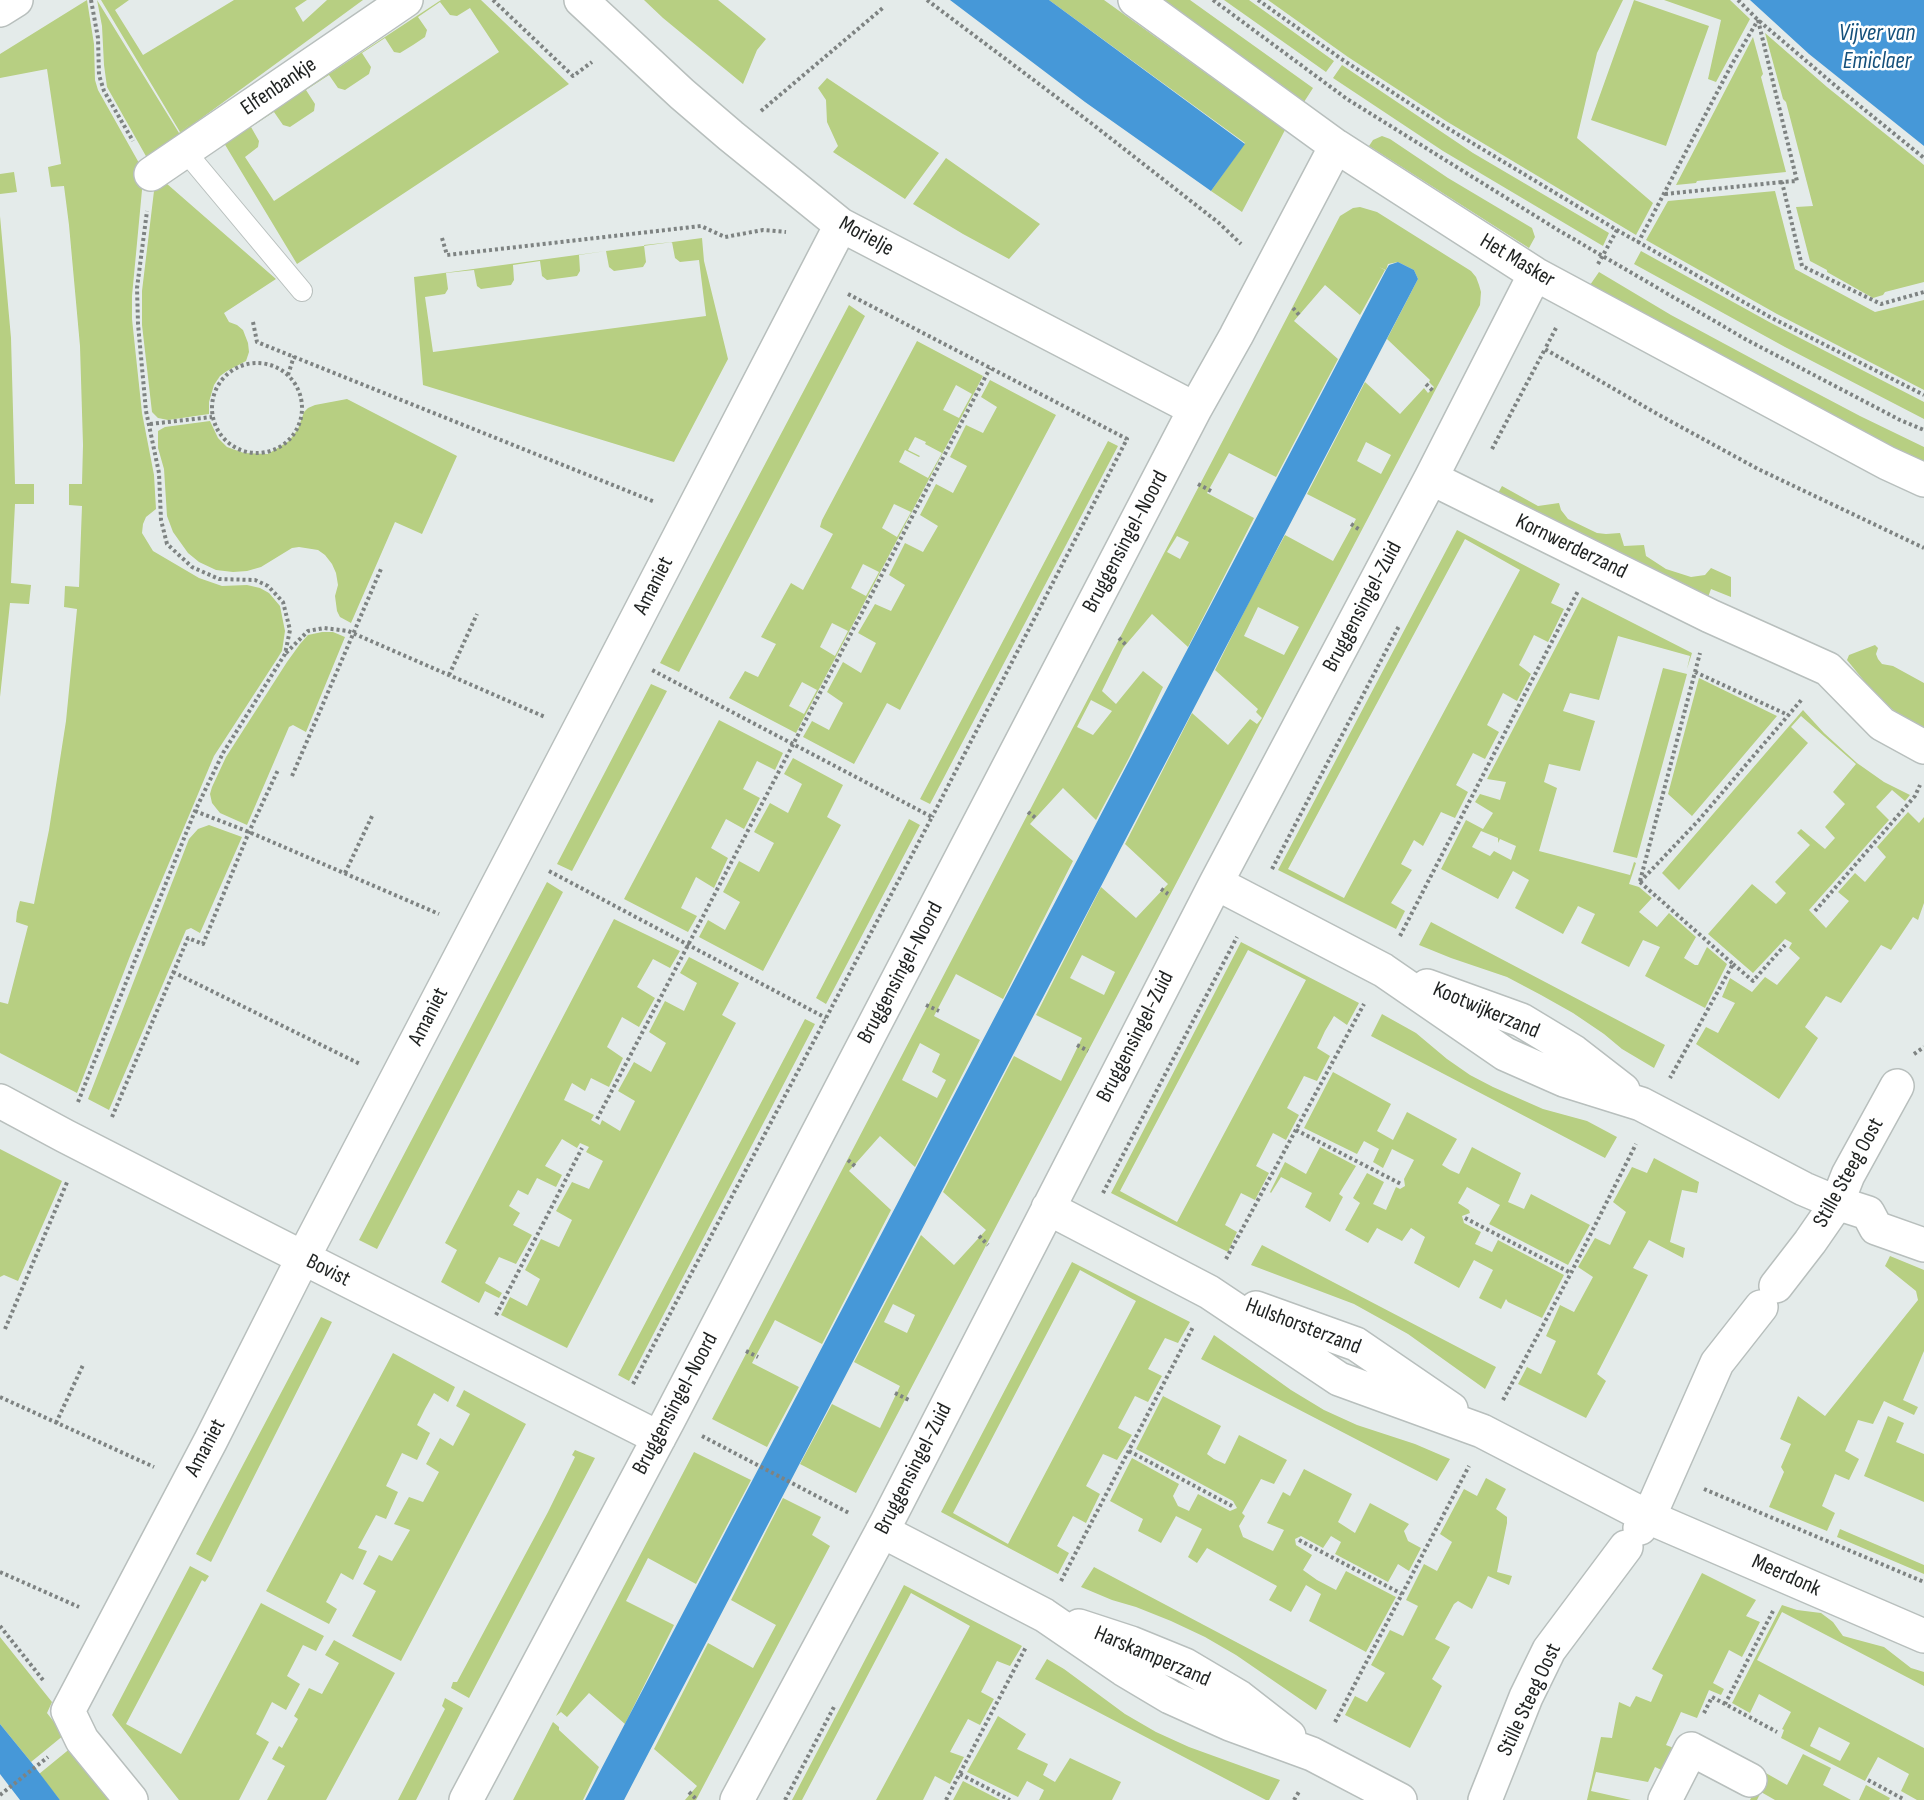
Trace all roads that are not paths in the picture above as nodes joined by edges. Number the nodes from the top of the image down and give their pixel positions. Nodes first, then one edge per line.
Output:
1 (16, 0) edge
2 (406, 0) edge
3 (581, 0) edge
4 (1135, 0) edge
5 (0, 9) edge
6 (1336, 146) junction
7 (185, 151) junction
8 (148, 175) road end
9 (841, 225) junction
10 (1535, 274) junction
11 (303, 291) dead end
12 (1195, 409) junction
13 (1431, 478) junction
14 (1924, 480) edge
15 (1924, 747) edge
16 (1215, 883) junction
17 (1897, 1086) dead end
18 (0, 1101) edge
19 (1837, 1203) junction
20 (1048, 1208) junction
21 (1924, 1245) edge
22 (303, 1258) junction
23 (664, 1428) junction
24 (1638, 1530) junction
25 (882, 1531) junction
26 (1924, 1636) edge
27 (1750, 1780) dead end
28 (131, 1800) edge
29 (466, 1800) edge
30 (737, 1800) edge
31 (1400, 1800) edge
32 (1485, 1800) edge
33 (1665, 1800) edge

1 - 5 street
2 - 7 street, Elfenbankje
3 - 9 street, Morielje
4 - 6 street, Het Masker
6 - 10 street, Het Masker
6 - 12 street, Bruggensingel-Noord
7 - 8 street, Elfenbankje
7 - 11 lane
9 - 12 street, Morielje
9 - 22 street, Amaniet
10 - 13 street, Bruggensingel-Zuid
10 - 14 street, Het Masker
12 - 23 street, Bruggensingel-Noord
13 - 15 street, Kornwerderzand
13 - 16 street, Bruggensingel-Zuid
16 - 19 street, Kootwijkerzand
16 - 20 street, Bruggensingel-Zuid
17 - 19 street, Stille Steeg Oost
18 - 22 street, Bovist
19 - 21 street, Kootwijkerzand
19 - 24 street, Stille Steeg Oost
20 - 24 street, Hulshorsterzand
20 - 25 street, Bruggensingel-Zuid
22 - 23 street, Bovist
22 - 28 street, Amaniet
23 - 29 street, Bruggensingel-Noord
24 - 26 street, Meerdonk
24 - 32 street, Stille Steeg Oost
25 - 30 street, Bruggensingel-Zuid
25 - 31 street, Harskamperzand
27 - 33 street

